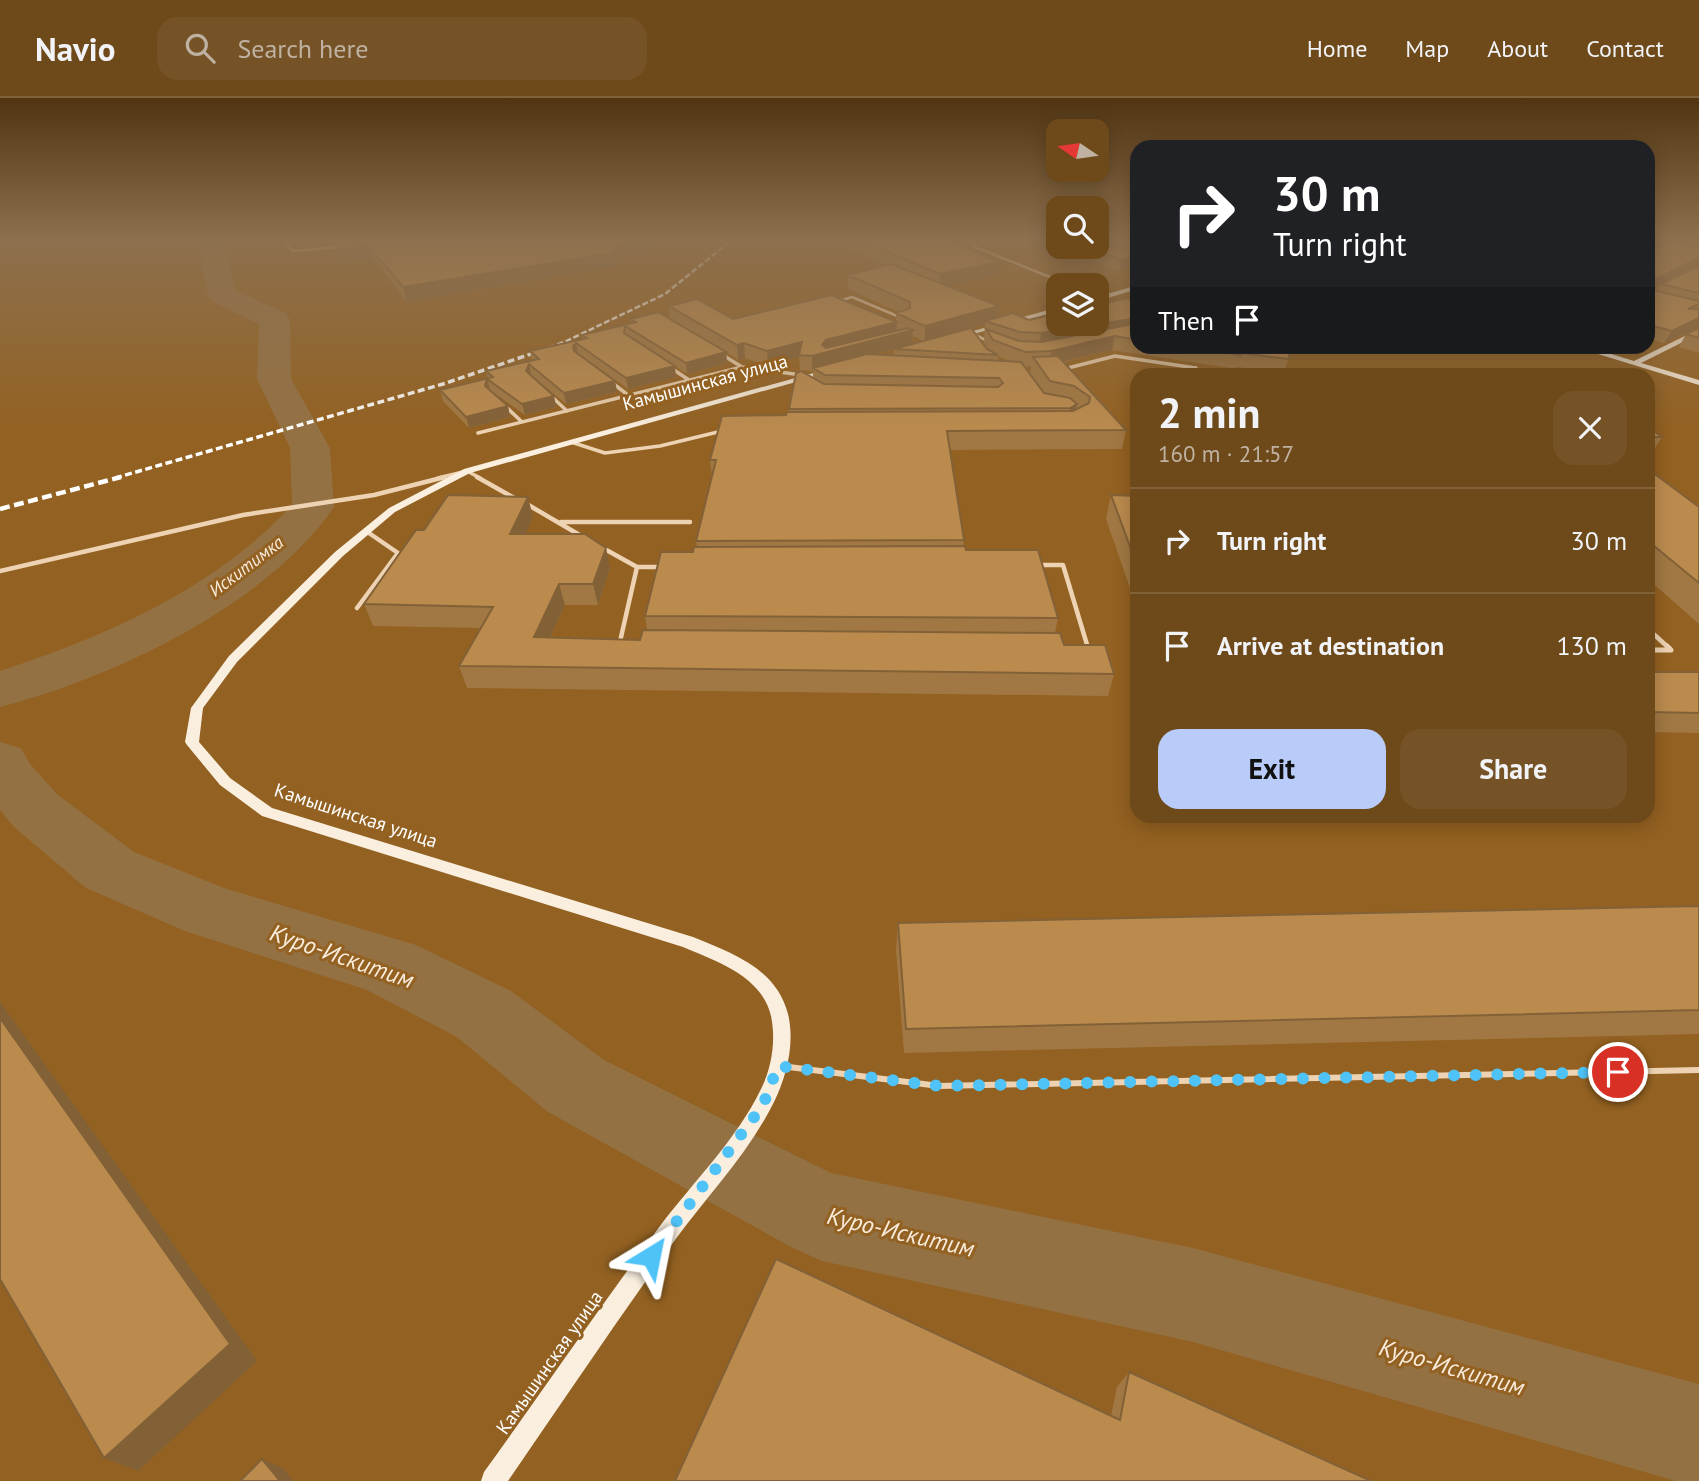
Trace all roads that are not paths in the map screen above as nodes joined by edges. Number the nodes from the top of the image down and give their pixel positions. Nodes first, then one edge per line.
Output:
1 (832, 304) edge
2 (866, 304) edge
3 (841, 309) edge
4 (1046, 313) edge
5 (896, 324) edge
6 (1699, 331) edge
7 (974, 337) junction
8 (992, 342) edge
9 (936, 343) edge
10 (719, 353) edge
11 (1655, 353) edge
12 (1603, 354) edge
13 (1652, 354) edge
14 (1634, 363) junction
15 (669, 366) edge
16 (742, 367) junction
17 (1196, 368) edge
18 (1650, 368) edge
19 (838, 369) edge
20 (1655, 369) edge
21 (1056, 370) edge
22 (608, 380) edge
23 (689, 380) junction
24 (809, 381) junction
25 (1699, 383) edge
26 (541, 387) edge
27 (628, 396) junction
28 (501, 403) edge
29 (568, 411) junction
30 (522, 422) junction
31 (724, 430) edge
32 (478, 433) edge
33 (571, 442) junction
34 (467, 471) junction
35 (558, 522) junction
36 (690, 522) dead end
37 (366, 531) junction
38 (1035, 565) edge
39 (637, 567) junction
40 (664, 567) edge
41 (0, 571) edge
42 (357, 608) dead end
43 (1655, 635) edge
44 (632, 648) edge
45 (1076, 649) edge
46 (1655, 650) edge
47 (778, 1066) junction
48 (1699, 1070) edge
49 (493, 1481) edge

1 - 3 lane
2 - 5 lane
4 - 7 street
6 - 11 street
7 - 8 lane
7 - 9 street
10 - 16 lane
12 - 14 street
13 - 14 street
14 - 18 street
15 - 23 lane
16 - 23 lane
16 - 24 lane
17 - 21 lane
19 - 24 street, Камышинская улица
20 - 25 street
22 - 27 lane
23 - 27 lane
24 - 33 street, Камышинская улица
26 - 29 lane
27 - 29 lane
28 - 30 lane
29 - 30 lane
30 - 32 lane
31 - 33 lane
33 - 34 street, Камышинская улица
34 - 35 lane
34 - 37 street, Камышинская улица
34 - 41 lane
35 - 36 lane
35 - 39 lane
37 - 42 lane
37 - 47 street, Камышинская улица
38 - 45 lane
39 - 40 lane
39 - 44 lane
43 - 46 lane
47 - 48 lane
47 - 49 street, Камышинская улица

